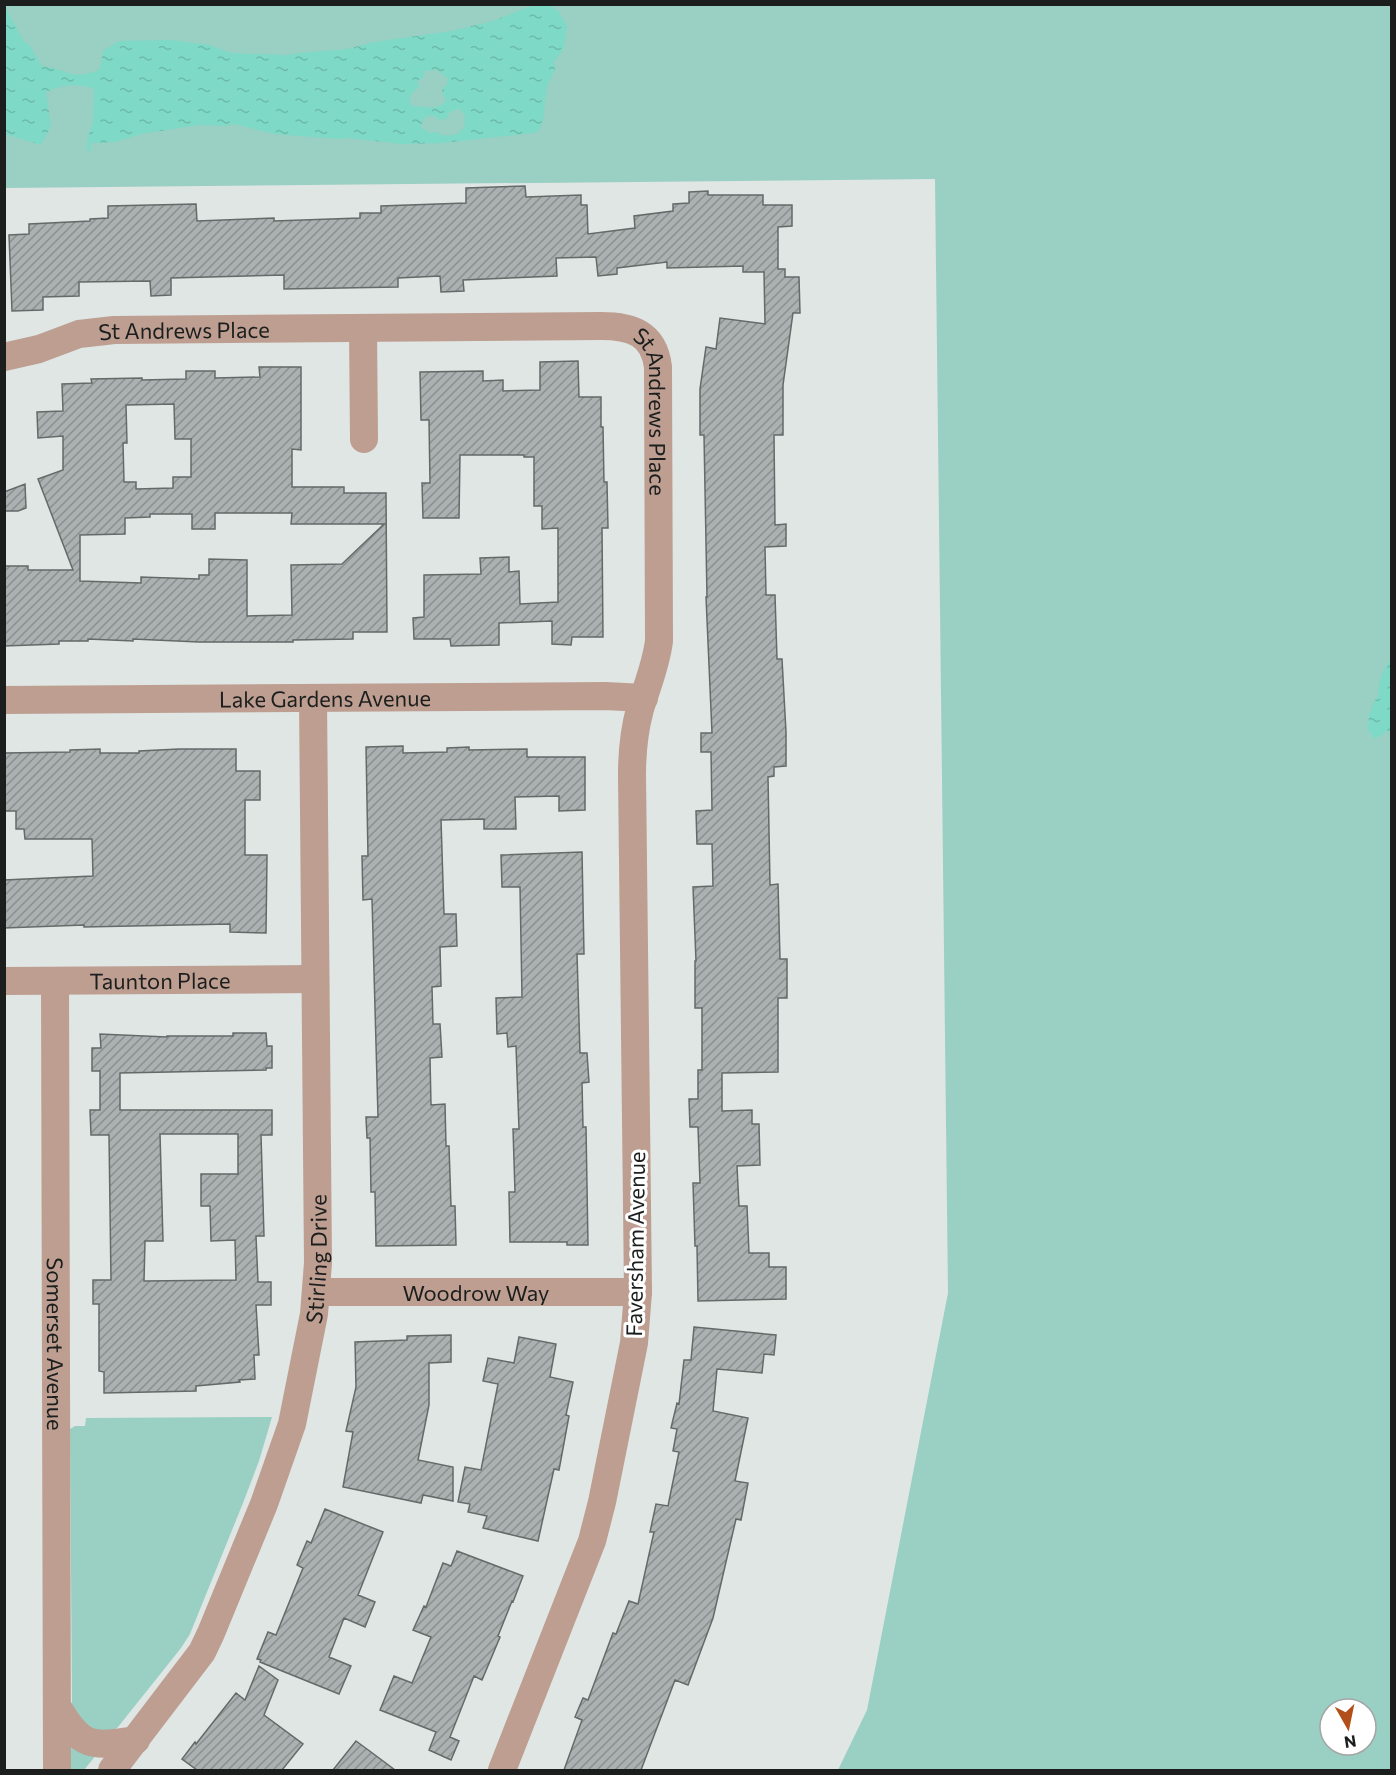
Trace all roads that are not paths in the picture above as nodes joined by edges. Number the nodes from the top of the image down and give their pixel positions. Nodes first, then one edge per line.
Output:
1 (363, 328) junction
2 (44, 347) junction
3 (4, 357) edge
4 (4, 368) edge
5 (364, 439) dead end
6 (313, 698) junction
7 (644, 698) junction
8 (4, 700) edge
9 (315, 979) junction
10 (4, 981) edge
11 (55, 982) junction
12 (316, 1292) junction
13 (638, 1292) junction
14 (57, 1706) junction
15 (136, 1740) junction
16 (57, 1770) edge
17 (112, 1770) edge
18 (502, 1770) edge

1 - 2 street, St Andrews Place
1 - 5 street
1 - 7 street, St Andrews Place
2 - 3 street, St Andrews Place
2 - 4 street, St Andrews Place
6 - 7 street, Lake Gardens Avenue
6 - 8 street, Lake Gardens Avenue
6 - 9 street, Stirling Drive
7 - 13 street, Faversham Avenue
9 - 11 street, Taunton Place
9 - 12 street, Stirling Drive
10 - 11 street, Taunton Place
11 - 14 street, Somerset Avenue
12 - 13 street, Woodrow Way
12 - 15 street, Stirling Drive
13 - 18 street, Faversham Avenue
14 - 15 street
14 - 16 street, Somerset Avenue
15 - 17 street, Stirling Drive

